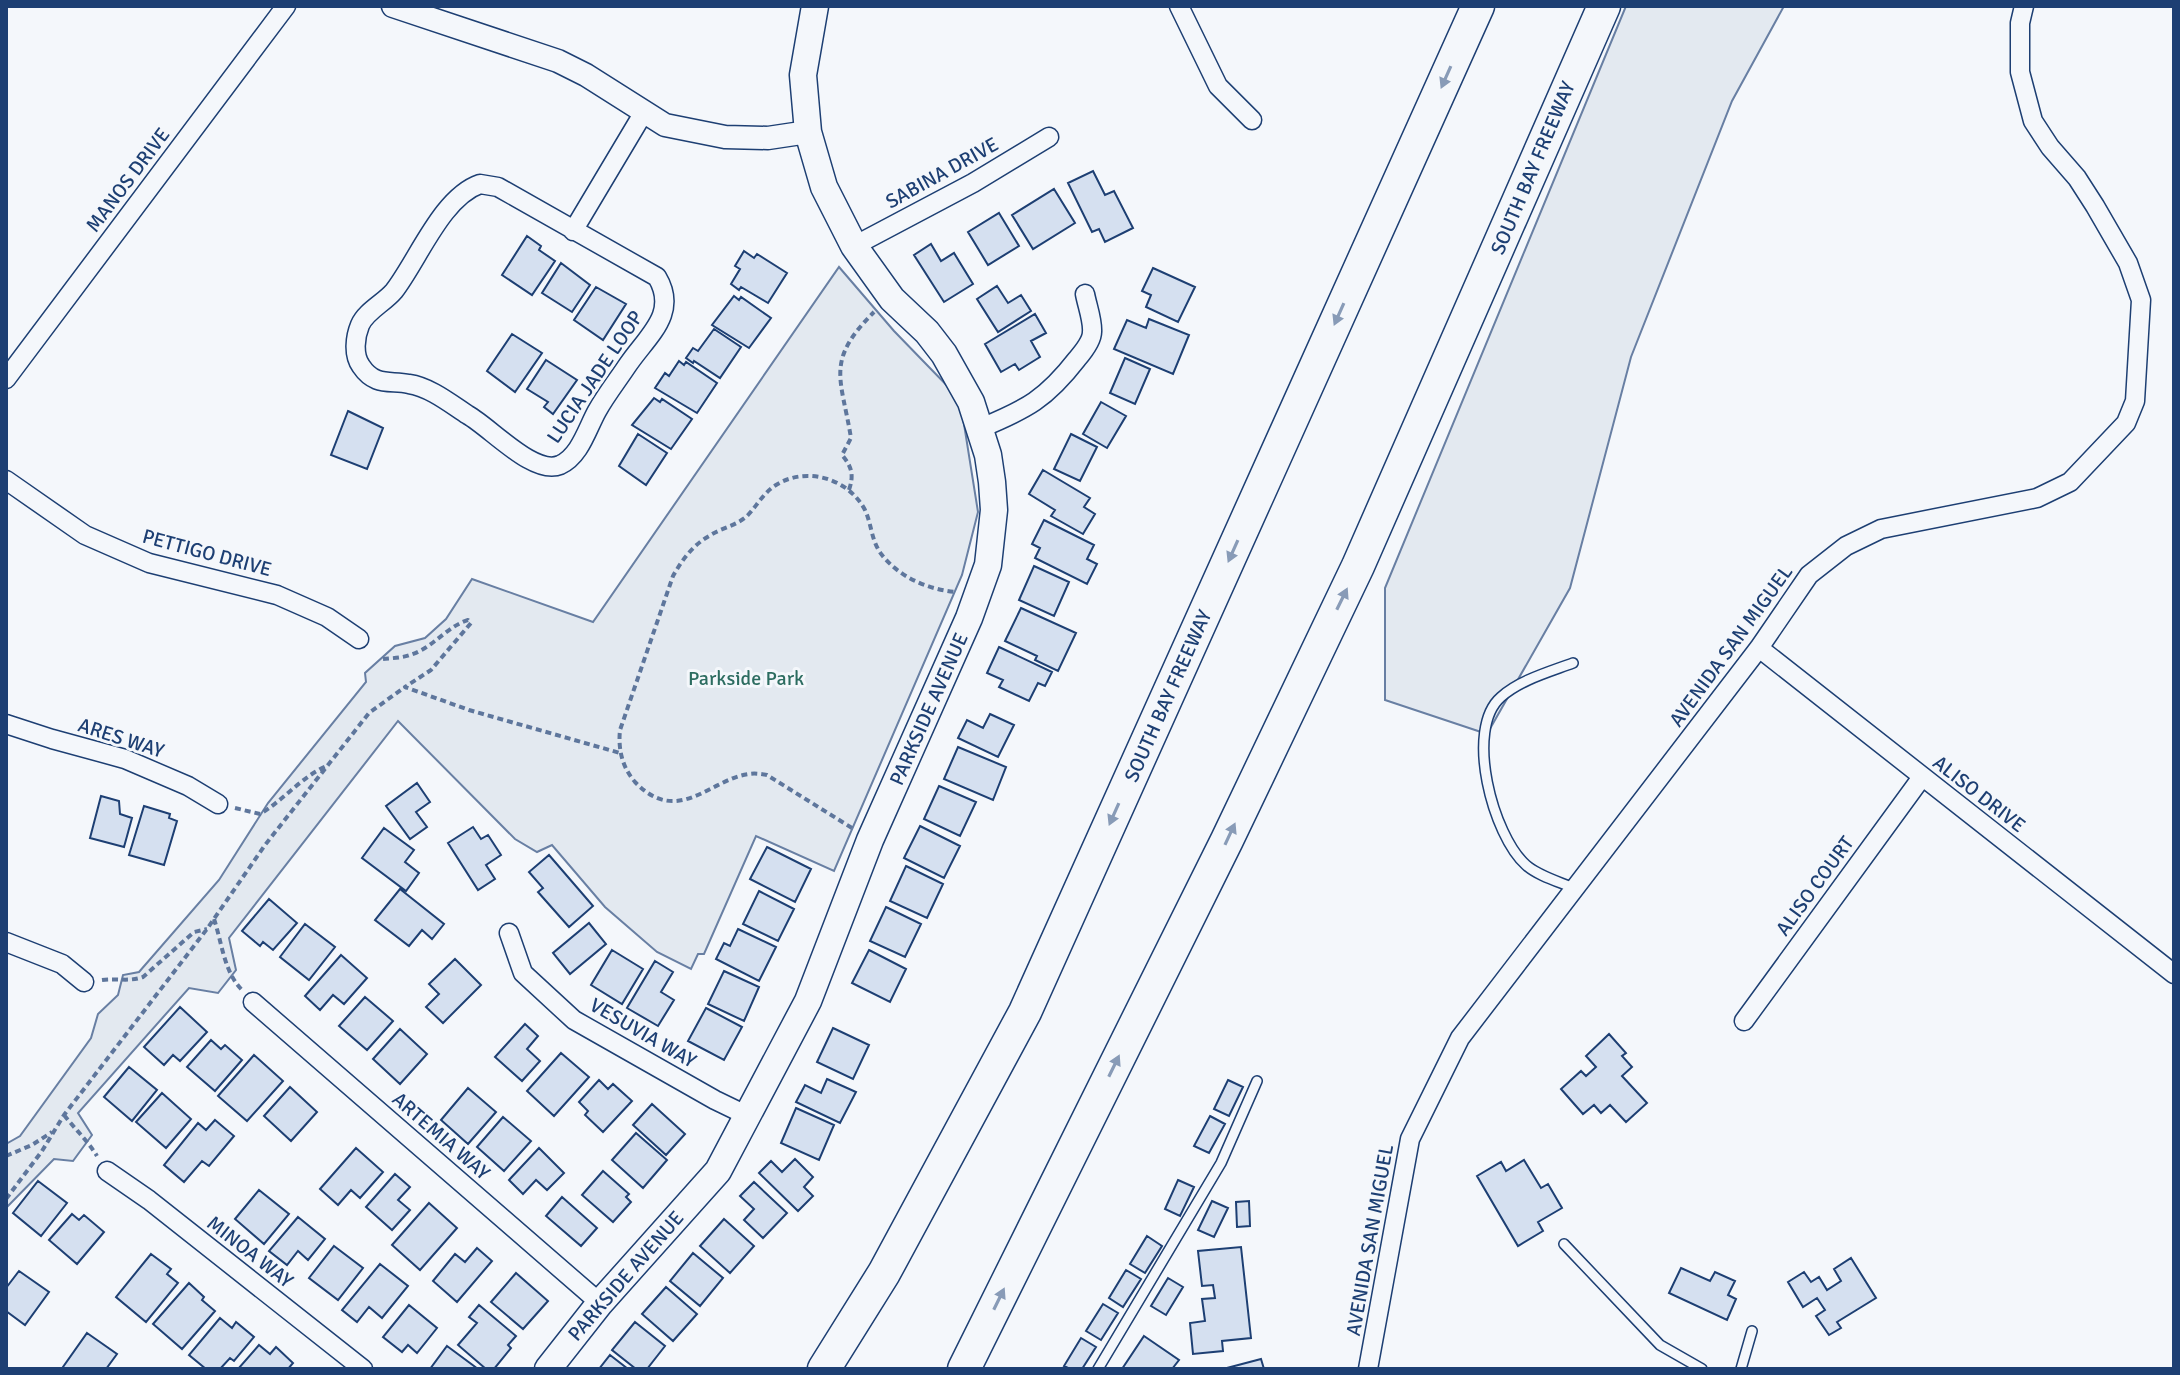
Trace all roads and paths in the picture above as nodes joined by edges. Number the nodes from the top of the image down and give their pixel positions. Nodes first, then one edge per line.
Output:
1 (286, 6) edge
2 (393, 6) edge
3 (815, 6) edge
4 (1179, 6) edge
5 (1478, 6) edge
6 (1604, 6) edge
7 (2024, 6) edge
8 (644, 112) junction
9 (1252, 120) dead end
10 (808, 132) junction
11 (1049, 137) dead end
12 (573, 231) junction
13 (854, 246) junction
14 (1085, 294) dead end
15 (892, 299) junction
16 (6, 379) edge
17 (981, 428) junction
18 (6, 480) edge
19 (849, 490) junction
20 (978, 594) junction
21 (359, 639) dead end
22 (1759, 648) junction
23 (383, 659) dead end
24 (1573, 663) dead end
25 (405, 687) junction
26 (6, 724) edge
27 (620, 753) junction
28 (331, 764) junction
29 (1922, 777) junction
30 (218, 804) joint
31 (870, 840) junction
32 (1576, 889) junction
33 (214, 919) junction
34 (207, 929) junction
35 (509, 933) dead end
36 (6, 942) edge
37 (2174, 974) edge
38 (84, 982) joint
39 (253, 1002) joint
40 (1744, 1021) dead end
41 (1257, 1081) dead end
42 (64, 1115) junction
43 (746, 1115) junction
44 (54, 1131) junction
45 (6, 1156) edge
46 (107, 1171) joint
47 (6, 1199) edge
48 (1564, 1244) dead end
49 (600, 1303) junction
50 (1752, 1331) dead end
51 (363, 1369) edge
52 (548, 1369) edge
53 (824, 1369) edge
54 (964, 1369) edge
55 (1098, 1369) edge
56 (1368, 1369) edge
57 (1702, 1369) edge
58 (1741, 1369) edge

1 - 16 street, MANOS DRIVE
2 - 8 street
3 - 10 main road, PARKSIDE AVENUE
4 - 9 street
5 -> 53 highway, SOUTH BAY FREEWAY
54 -> 6 highway, SOUTH BAY FREEWAY
7 - 22 street, AVENIDA SAN MIGUEL
8 - 10 street
8 - 12 street
10 - 13 main road, PARKSIDE AVENUE
11 - 13 street, SABINA DRIVE
12 - 12 street, LUCIA JADE LOOP
13 - 15 main road, PARKSIDE AVENUE
14 - 17 street
15 - 17 main road, PARKSIDE AVENUE
15 - 19 path
17 - 20 main road, PARKSIDE AVENUE
18 - 21 street, PETTIGO DRIVE
19 - 20 path
19 - 27 path
20 - 31 main road, PARKSIDE AVENUE
22 - 29 street, ALISO DRIVE
22 - 32 street, AVENIDA SAN MIGUEL
23 - 25 path
24 - 32 lane
25 - 27 path
25 - 28 path
26 - 30 street, ARES WAY
27 - 31 path
28 - 30 path
28 - 33 path
29 - 37 street, ALISO DRIVE
29 - 40 street, ALISO COURT
31 - 43 main road, PARKSIDE AVENUE
32 - 56 street, AVENIDA SAN MIGUEL
33 - 34 path
33 - 39 path
34 - 38 path
34 - 42 path
35 - 43 street, VESUVIA WAY
36 - 38 street
39 - 49 street, ARTEMIA WAY
41 - 55 lane
42 - 44 path
42 - 46 path
43 - 49 main road, PARKSIDE AVENUE
44 - 45 path
44 - 47 path
46 - 51 street, MINOA WAY
48 - 57 lane
49 - 52 main road, PARKSIDE AVENUE
50 - 58 lane

